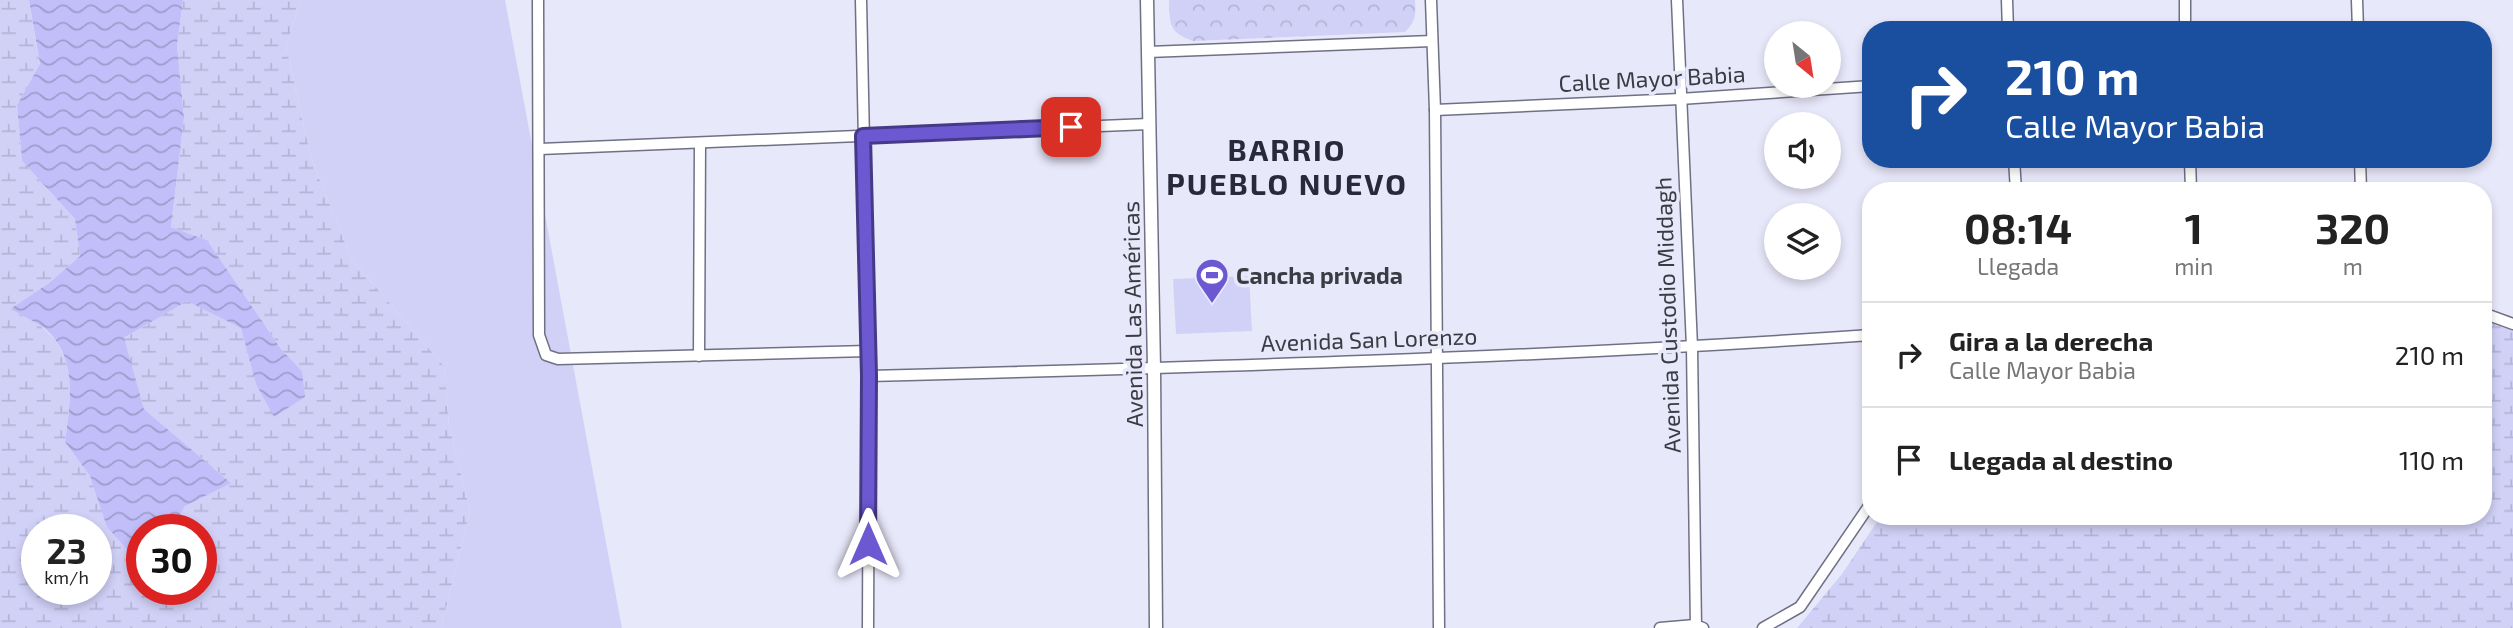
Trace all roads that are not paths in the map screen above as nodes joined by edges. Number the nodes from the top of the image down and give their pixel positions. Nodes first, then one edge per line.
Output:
1 (538, 0) edge
2 (860, 0) edge
3 (1147, 0) edge
4 (1431, 0) edge
5 (1677, 0) edge
6 (2007, 0) edge
7 (2185, 0) edge
8 (2357, 0) edge
9 (2008, 21) edge
10 (2185, 21) edge
11 (2358, 21) edge
12 (1433, 41) junction
13 (1148, 51) junction
14 (1862, 87) edge
15 (1680, 99) junction
16 (1435, 110) junction
17 (1149, 124) junction
18 (863, 136) junction
19 (700, 143) junction
20 (540, 149) junction
21 (2492, 316) edge
22 (2513, 324) edge
23 (1862, 336) edge
24 (1692, 347) junction
25 (868, 351) junction
26 (699, 355) junction
27 (1438, 358) junction
28 (1154, 368) junction
29 (869, 376) junction
30 (1862, 516) edge
31 (1698, 627) edge
32 (868, 628) edge
33 (1156, 628) edge
34 (1439, 628) edge
35 (1660, 628) edge
36 (1763, 628) edge

1 - 20 street
2 - 18 street
3 - 13 street, Avenida Las Américas
4 - 12 street
5 - 15 street, Avenida Custodio Middagh
6 - 9 street
7 - 10 street
8 - 11 street
12 - 13 street
12 - 16 street
13 - 17 street, Avenida Las Américas
14 - 15 street, Calle Mayor Babia
15 - 16 street, Calle Mayor Babia
15 - 24 street, Avenida Custodio Middagh
16 - 27 street
17 - 18 street
17 - 28 street, Avenida Las Américas
18 - 19 street
18 - 25 street
19 - 20 street
19 - 26 street
20 - 26 street
21 - 22 street
23 - 24 street, Avenida San Lorenzo
24 - 27 street, Avenida San Lorenzo
24 - 31 street, Avenida Custodio Middagh
25 - 26 street
25 - 29 street
27 - 28 street, Avenida San Lorenzo
27 - 34 street
28 - 29 street, Avenida San Lorenzo
28 - 33 street, Avenida Las Américas
29 - 32 street
30 - 36 street
31 - 35 street

